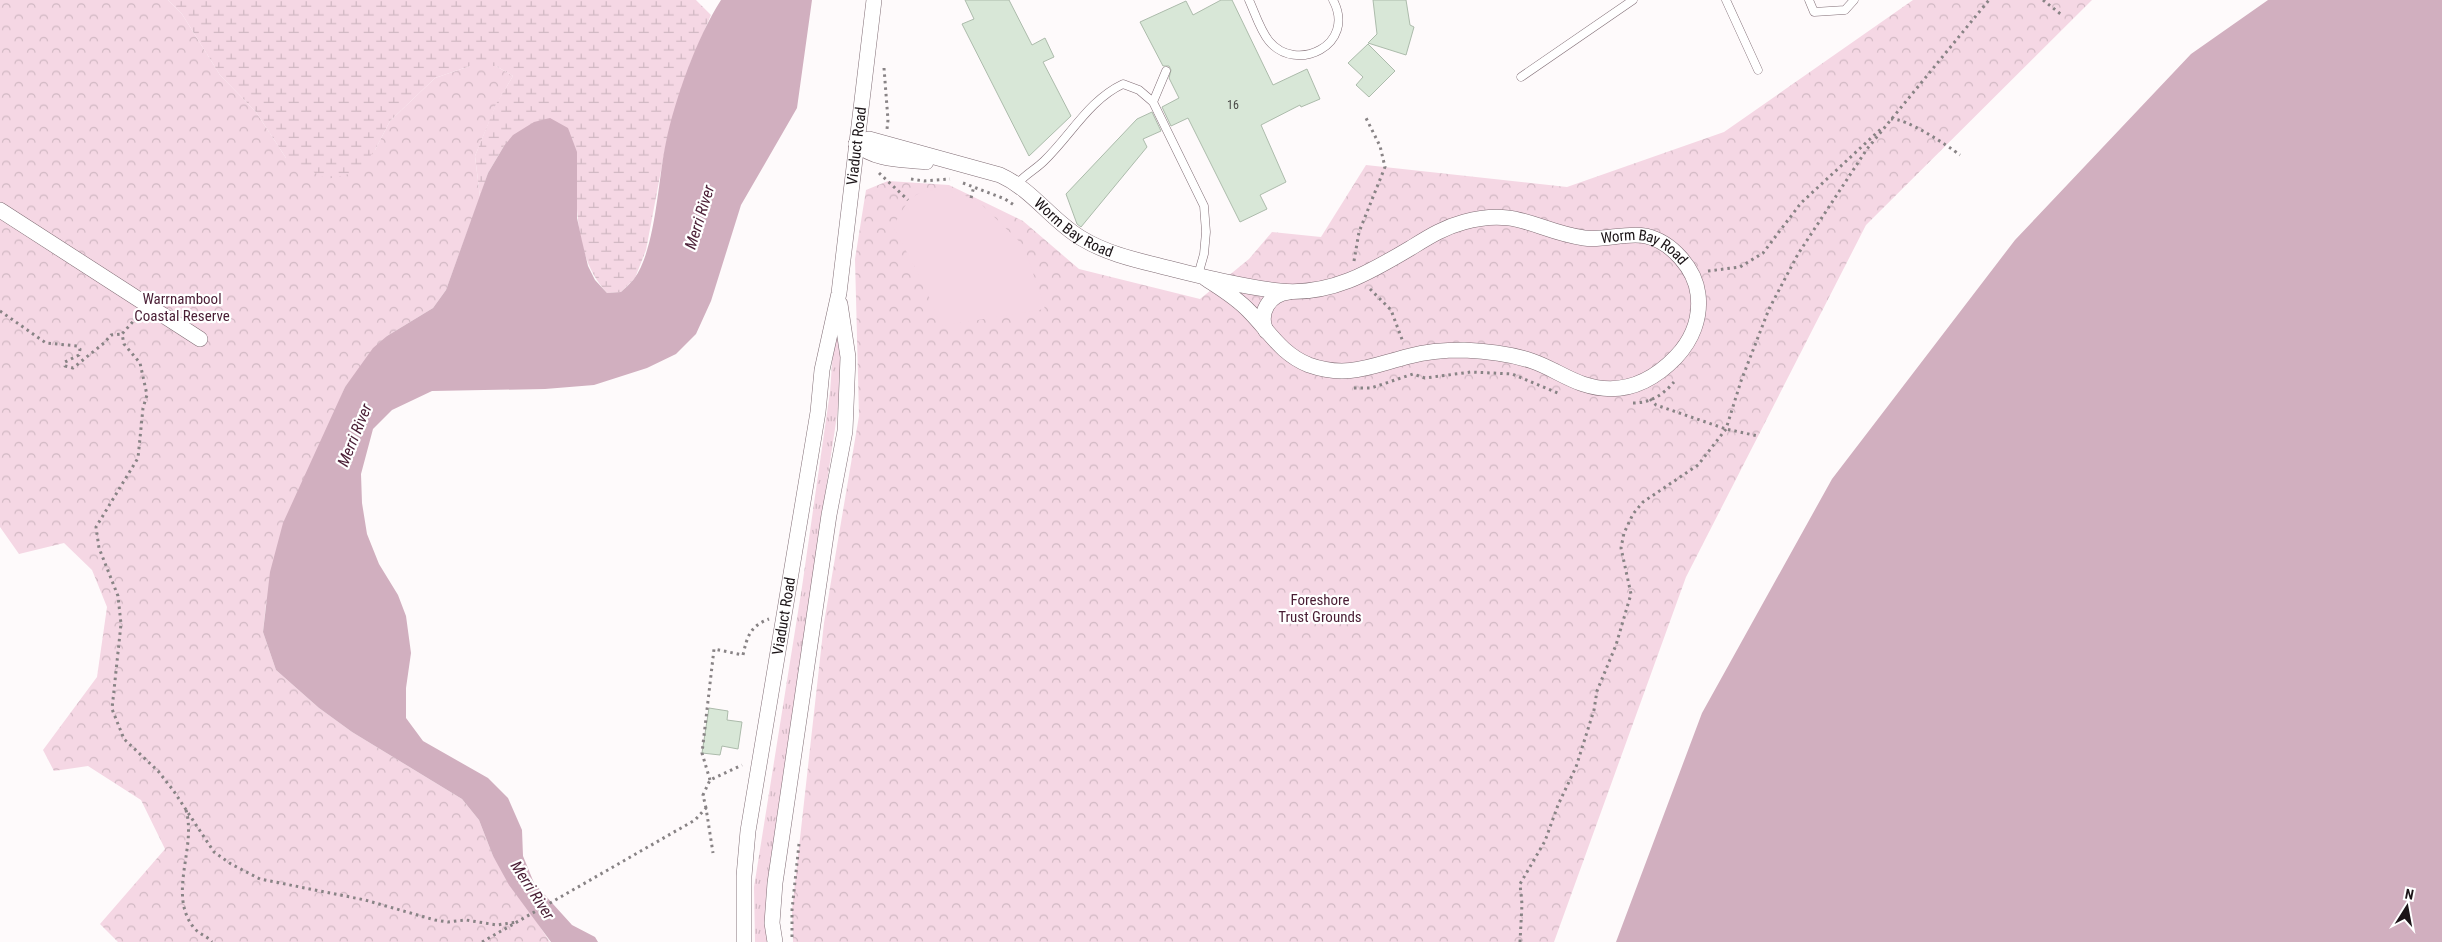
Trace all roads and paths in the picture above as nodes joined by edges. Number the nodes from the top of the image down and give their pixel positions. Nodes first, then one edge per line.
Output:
1 (874, 0) edge
2 (1248, 0) edge
3 (1333, 0) edge
4 (1633, 0) edge
5 (1726, 0) edge
6 (1809, 0) edge
7 (1854, 0) edge
8 (1989, 0) edge
9 (2043, 0) edge
10 (2064, 16) dead end
11 (1758, 70) dead end
12 (1166, 71) dead end
13 (1521, 77) dead end
14 (1153, 102) junction
15 (1892, 118) junction
16 (856, 144) junction
17 (1960, 155) dead end
18 (880, 157) junction
19 (953, 162) junction
20 (879, 173) junction
21 (888, 174) dead end
22 (906, 178) dead end
23 (1018, 183) junction
24 (908, 200) dead end
25 (1018, 207) dead end
26 (0, 210) edge
27 (1692, 274) junction
28 (1201, 276) junction
29 (1293, 292) junction
30 (839, 293) junction
31 (147, 304) junction
32 (0, 311) edge
33 (1266, 331) junction
34 (122, 334) junction
35 (200, 339) dead end
36 (1672, 361) junction
37 (1632, 385) junction
38 (1346, 388) dead end
39 (1566, 396) dead end
40 (1650, 400) junction
41 (1625, 404) dead end
42 (1726, 429) junction
43 (1758, 436) dead end
44 (785, 612) junction
45 (762, 749) junction
46 (710, 780) junction
47 (185, 804) junction
48 (706, 808) junction
49 (713, 853) dead end
50 (517, 922) junction
51 (212, 942) edge
52 (482, 942) edge
53 (744, 942) edge
54 (774, 942) edge
55 (1520, 942) edge

1 - 16 street, Viaduct Road
2 - 3 lane
4 - 13 lane
5 - 11 lane
6 - 7 lane
8 - 15 path
9 - 10 path
12 - 14 lane
14 - 23 lane
14 - 28 lane
15 - 17 path
15 - 27 path
15 - 42 path
16 - 18 street, Worm Bay Road
16 - 19 street, Worm Bay Road
16 - 30 street, Viaduct Road
18 - 19 street, Worm Bay Road
18 - 20 path
19 - 23 street, Worm Bay Road
20 - 21 path
20 - 24 path
22 - 25 path
23 - 28 street, Worm Bay Road
26 - 31 street
27 - 29 street, Worm Bay Road
27 - 36 street, Worm Bay Road
28 - 29 street, Worm Bay Road
28 - 33 street, Worm Bay Road
29 - 33 street
30 - 44 street, Viaduct Road
30 - 54 street, Viaduct Road
31 - 34 path
31 - 35 street
32 - 34 path
33 - 37 street, Worm Bay Road
34 - 47 path
36 - 37 street, Worm Bay Road
36 - 40 path
37 - 40 path
38 - 39 path
40 - 41 path
40 - 42 path
42 - 43 path
42 - 55 path
44 - 45 street, Viaduct Road
44 - 46 path
45 - 46 path
45 - 53 street, Viaduct Road
46 - 48 path
47 - 50 path
47 - 51 path
48 - 49 path
48 - 50 path
50 - 52 path

